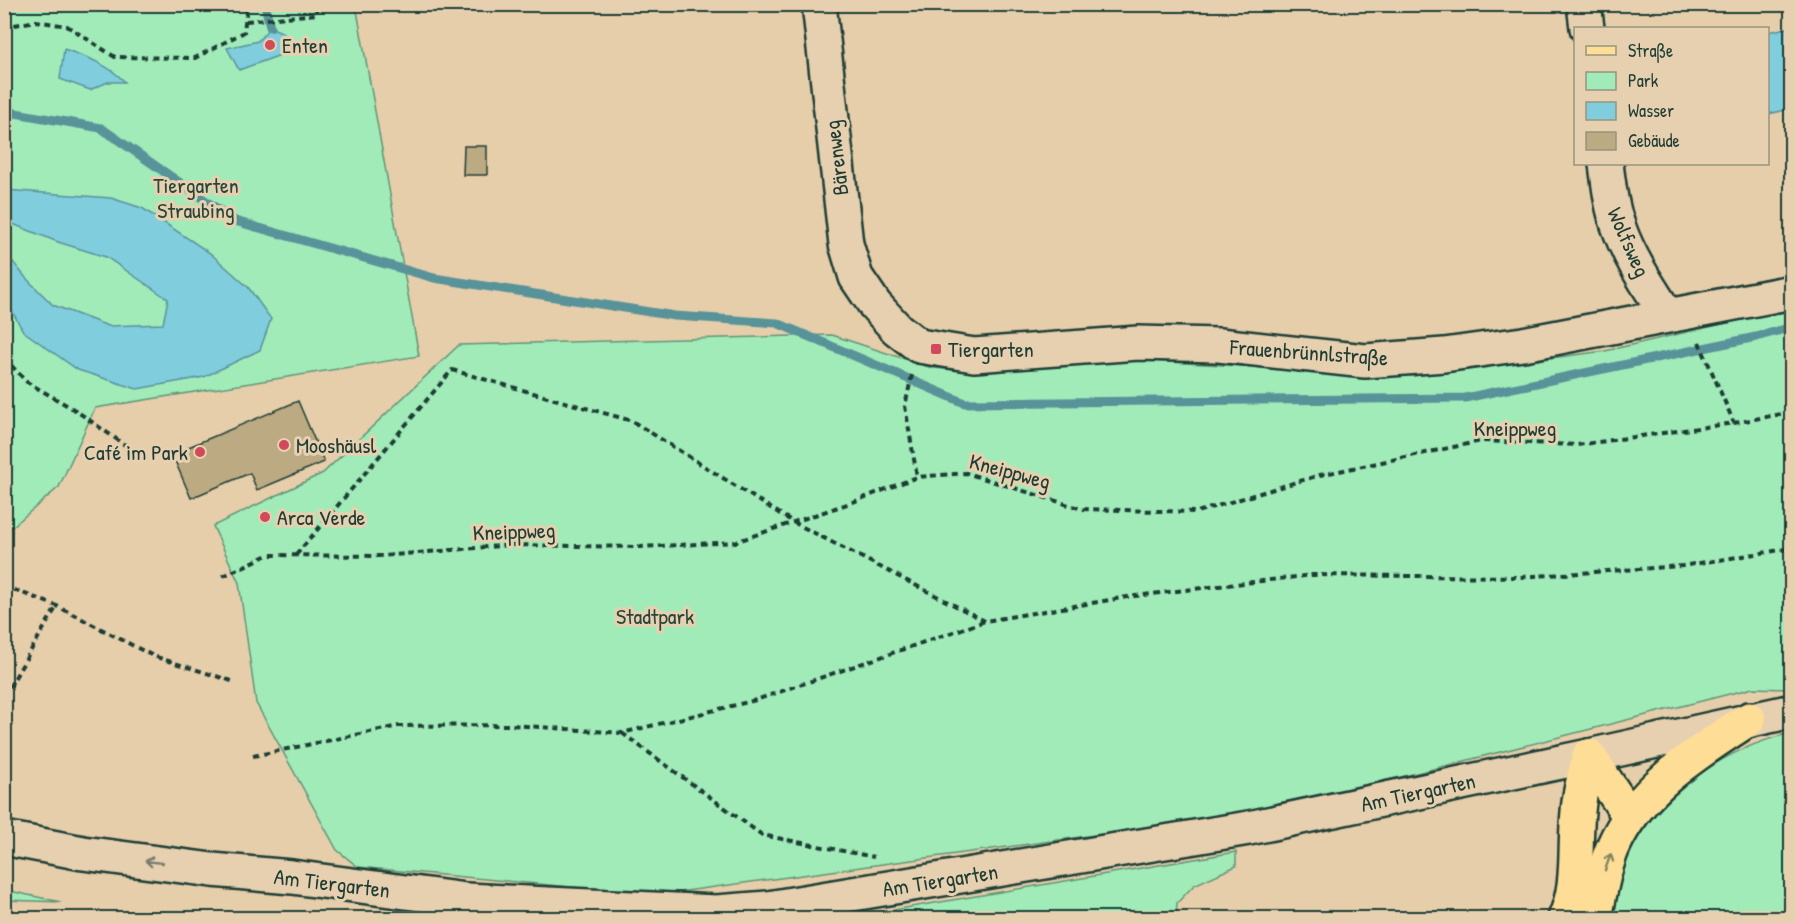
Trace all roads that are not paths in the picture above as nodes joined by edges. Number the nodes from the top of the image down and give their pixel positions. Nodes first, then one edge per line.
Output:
1 (819, 4) edge
2 (1584, 4) edge
3 (1587, 27) edge
4 (1606, 165) edge
5 (1791, 292) edge
6 (875, 304) joint
7 (1667, 315) junction
8 (1791, 711) edge
9 (1749, 720) junction
10 (1589, 756) junction
11 (1630, 817) junction
12 (4, 838) edge
13 (1565, 918) edge
14 (1595, 918) edge

1 - 6 street, Bärenweg
2 - 3 street
4 - 7 street, Wolfsweg
5 - 7 street, Frauenbrünnlstraße
6 - 7 street, Frauenbrünnlstraße
8 - 9 street, Am Tiergarten
9 - 10 street, Am Tiergarten
9 - 11 main road
10 - 11 main road
10 -> 12 street, Am Tiergarten
10 - 13 main road
14 -> 11 main road

